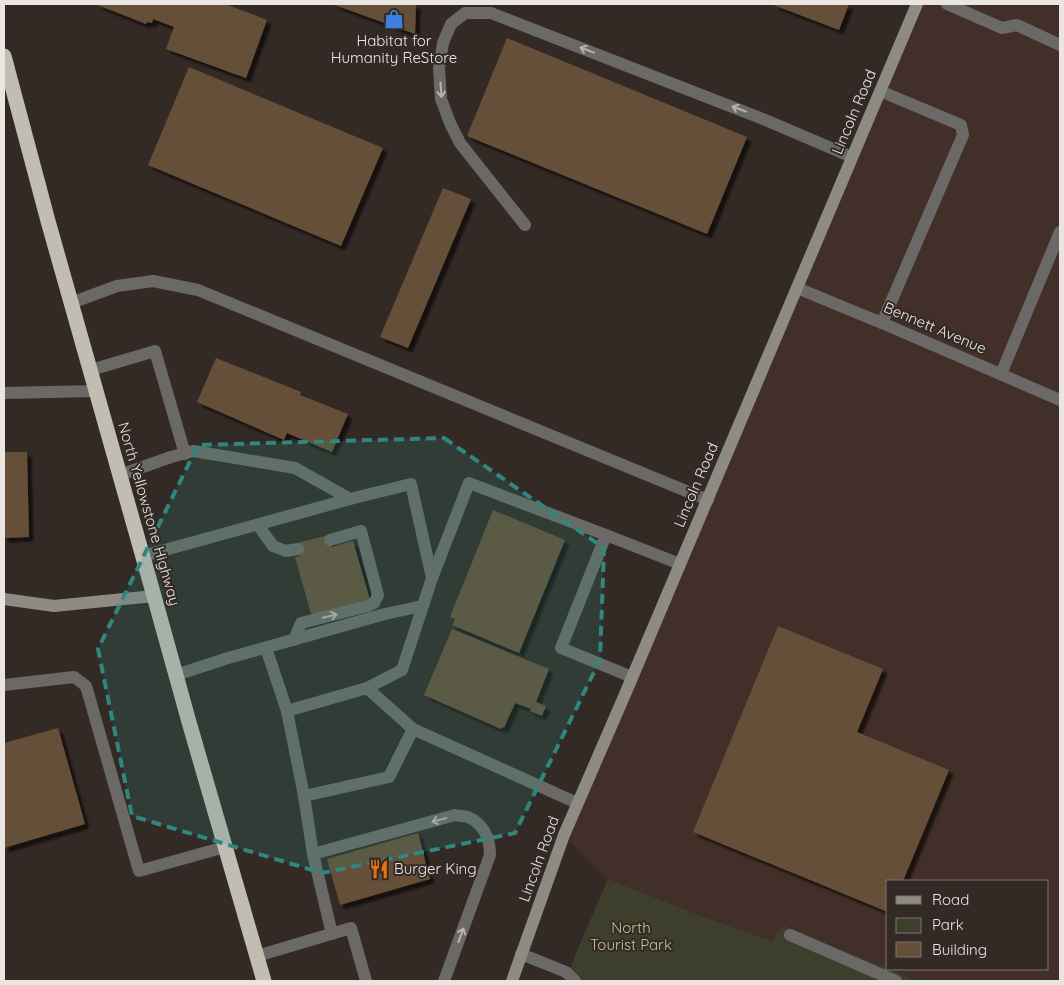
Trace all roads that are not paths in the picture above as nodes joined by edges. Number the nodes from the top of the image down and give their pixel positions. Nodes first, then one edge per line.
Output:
1 (917, 4) edge
2 (947, 4) edge
3 (1060, 44) edge
4 (4, 56) edge
5 (880, 91) junction
6 (852, 157) junction
7 (525, 225) dead end
8 (1060, 232) edge
9 (797, 288) junction
10 (71, 302) junction
11 (882, 323) junction
12 (90, 370) junction
13 (1001, 374) junction
14 (96, 391) junction
15 (4, 393) edge
16 (1060, 400) edge
17 (185, 454) junction
18 (120, 475) junction
19 (350, 499) junction
20 (708, 500) junction
21 (258, 525) junction
22 (606, 535) junction
23 (330, 540) dead end
24 (298, 549) dead end
25 (143, 556) junction
26 (680, 564) junction
27 (432, 578) junction
28 (154, 596) junction
29 (4, 600) edge
30 (422, 606) junction
31 (294, 640) junction
32 (266, 648) junction
33 (176, 675) junction
34 (632, 677) junction
35 (4, 685) edge
36 (367, 688) junction
37 (287, 711) junction
38 (413, 729) junction
39 (304, 796) junction
40 (577, 804) junction
41 (225, 848) junction
42 (313, 854) junction
43 (332, 934) junction
44 (790, 935) dead end
45 (521, 954) junction
46 (257, 956) junction
47 (264, 981) edge
48 (366, 981) edge
49 (444, 981) edge
50 (512, 981) edge
51 (575, 981) edge
52 (896, 981) edge

1 - 5 main road, Lincoln Road
2 - 3 street
4 - 10 highway, North Yellowstone Highway
5 - 6 main road, Lincoln Road
5 - 11 street
6 -> 7 street
6 - 9 main road, Lincoln Road
8 - 13 street
9 - 11 street, Bennett Avenue
9 - 20 main road, Lincoln Road
10 - 12 highway, North Yellowstone Highway
10 - 20 street
11 - 13 street, Bennett Avenue
12 - 14 highway, North Yellowstone Highway
12 - 17 street
13 - 16 street, Bennett Avenue
14 - 15 street
14 - 18 highway, North Yellowstone Highway
17 - 18 street
17 - 19 street
18 - 25 highway, North Yellowstone Highway
19 - 21 street
19 - 27 street
20 - 26 main road, Lincoln Road
21 - 24 street
21 - 25 street
22 - 26 street
22 - 27 street
22 - 34 street
31 -> 23 street
25 - 28 highway, North Yellowstone Highway
26 - 34 main road, Lincoln Road
27 - 30 street
28 - 29 main road
28 - 33 highway, North Yellowstone Highway
30 - 31 street
30 - 36 street
31 - 32 street
32 - 33 street
32 - 37 street
33 - 41 highway, North Yellowstone Highway
34 - 40 main road, Lincoln Road
35 - 41 street
36 - 37 street
36 - 38 street
37 - 39 street
38 - 39 street
38 - 40 street
39 - 42 street
40 - 45 main road, Lincoln Road
41 - 46 highway, North Yellowstone Highway
42 - 43 street
49 -> 42 street
43 - 46 street
43 - 48 street
44 - 52 street
45 - 50 main road, Lincoln Road
45 - 51 street
46 - 47 highway, North Yellowstone Highway

